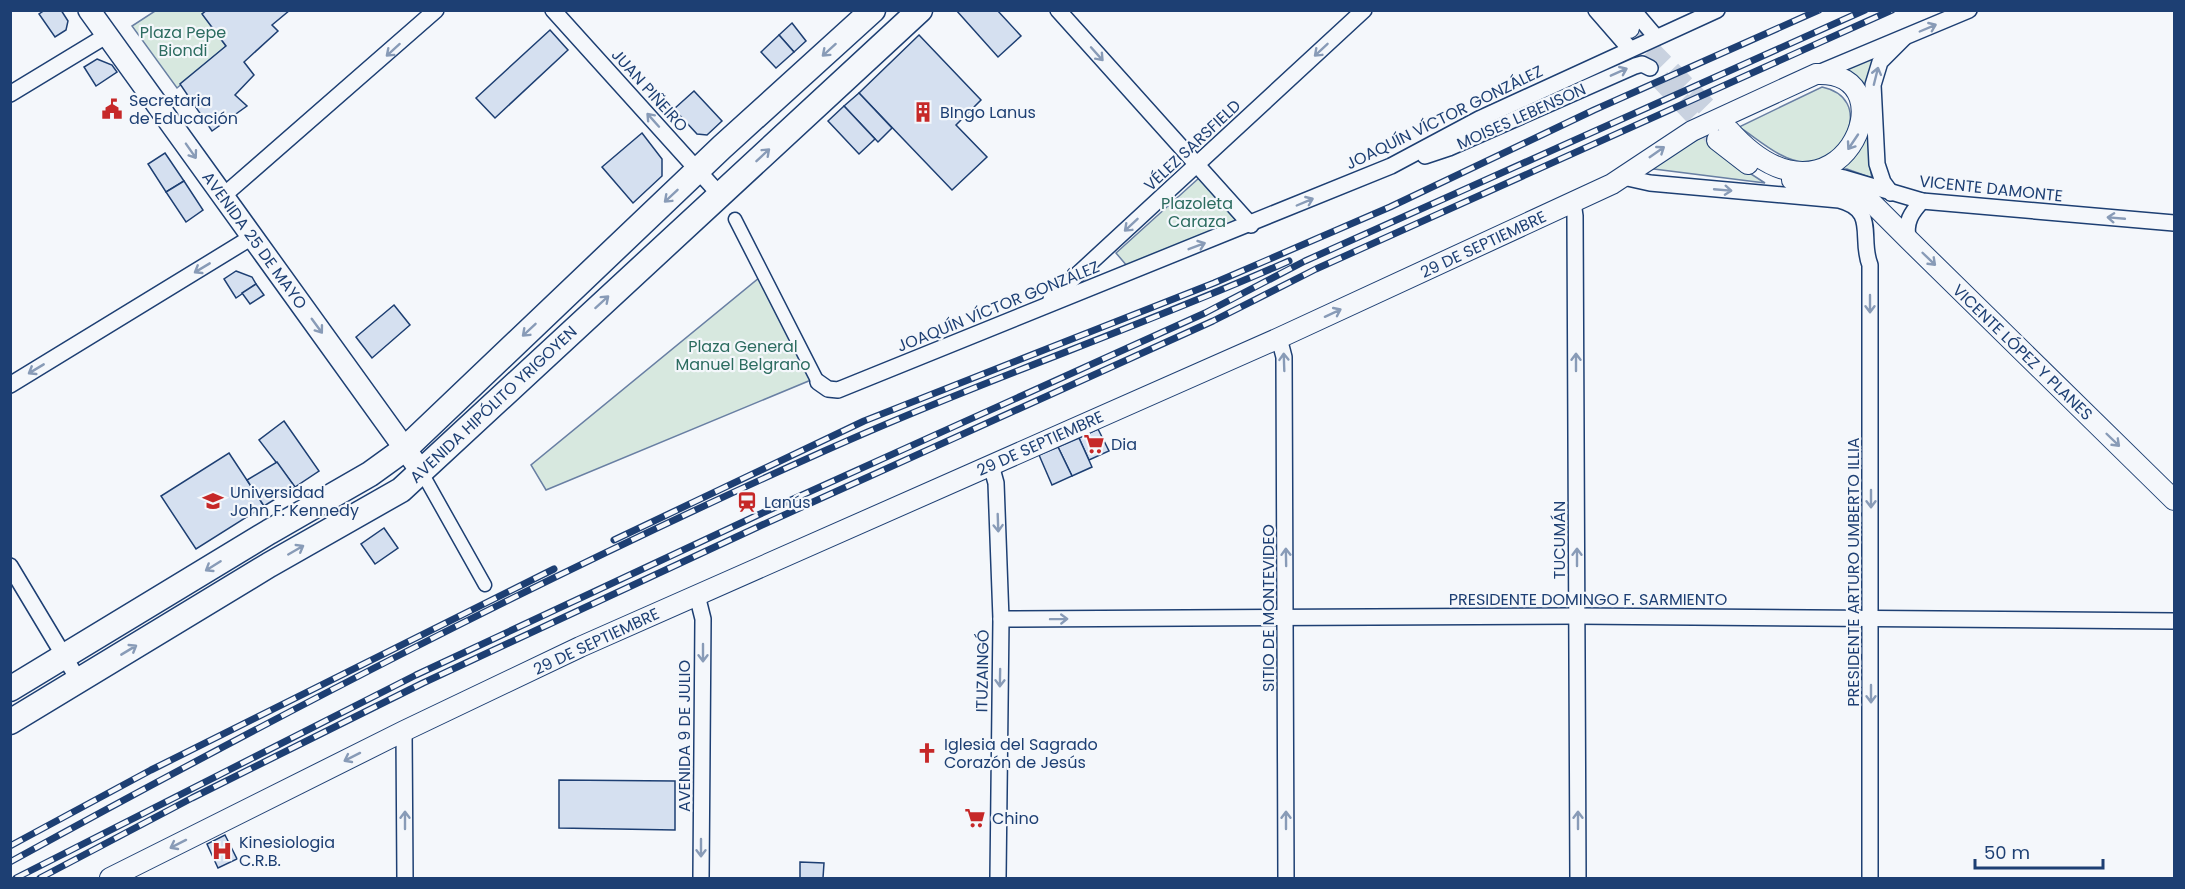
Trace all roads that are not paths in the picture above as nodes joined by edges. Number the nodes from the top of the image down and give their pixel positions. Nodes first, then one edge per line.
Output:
1 (89, 10) edge
2 (436, 10) edge
3 (553, 10) edge
4 (873, 10) edge
5 (920, 10) edge
6 (1058, 10) edge
7 (1364, 10) edge
8 (1596, 10) edge
9 (1614, 10) edge
10 (1717, 10) edge
11 (1970, 10) edge
12 (1631, 20) edge
13 (109, 34) junction
14 (1656, 37) junction
15 (1904, 38) junction
16 (1630, 49) junction
17 (1650, 68) dead end
18 (1816, 74) junction
19 (10, 94) edge
20 (1196, 166) junction
21 (1391, 166) junction
22 (698, 170) junction
23 (1808, 171) junction
24 (1623, 177) junction
25 (720, 195) junction
26 (223, 196) junction
27 (1874, 201) junction
28 (1922, 201) junction
29 (1573, 202) junction
30 (735, 219) dead end
31 (2175, 223) edge
32 (1251, 225) junction
33 (252, 237) junction
34 (1908, 239) junction
35 (1044, 305) junction
36 (1279, 338) junction
37 (818, 382) joint
38 (10, 385) edge
39 (406, 448) junction
40 (991, 465) junction
41 (421, 471) junction
42 (2175, 500) edge
43 (10, 566) edge
44 (485, 585) dead end
45 (697, 595) junction
46 (1287, 616) junction
47 (1577, 616) junction
48 (1872, 618) junction
49 (1001, 619) junction
50 (2175, 621) edge
51 (65, 657) junction
52 (79, 681) junction
53 (10, 689) edge
54 (10, 722) edge
55 (404, 731) junction
56 (112, 878) edge
57 (405, 879) edge
58 (701, 879) edge
59 (998, 879) edge
60 (1286, 879) edge
61 (1578, 879) edge
62 (1870, 879) edge

1 - 13 main road, AVENIDA 25 DE MAYO
2 -> 26 street
22 -> 3 street, JUAN PIÑEIRO
4 -> 22 main road, AVENIDA HIPÓLITO YRIGOYEN
25 -> 5 main road, AVENIDA HIPÓLITO YRIGOYEN
6 -> 20 street
7 -> 20 street, VÉLEZ SARSFIELD
8 - 16 street
9 - 12 street
10 - 14 street, JOAQUÍN VÍCTOR GONZÁLEZ
15 -> 11 street, 29 DE SEPTIEMBRE
12 - 14 street
13 - 19 street
13 -> 26 main road, AVENIDA 25 DE MAYO
14 - 16 street, JOAQUÍN VÍCTOR GONZÁLEZ
15 - 18 street, 29 DE SEPTIEMBRE
27 -> 15 street, PRESIDENTE ARTURO UMBERTO ILLIA
16 - 21 street, JOAQUÍN VÍCTOR GONZÁLEZ
21 -> 17 street, MOISES LEBENSON
18 -> 23 street
24 -> 18 street, 29 DE SEPTIEMBRE
20 - 32 street
20 -> 35 street, VÉLEZ SARSFIELD
32 -> 21 street, JOAQUÍN VÍCTOR GONZÁLEZ
22 - 25 street, JUAN PIÑEIRO
22 -> 39 main road, AVENIDA HIPÓLITO YRIGOYEN
23 - 27 street, VICENTE DAMONTE
23 - 27 street
24 -> 27 street, VICENTE DAMONTE
24 - 29 street, 29 DE SEPTIEMBRE
41 -> 25 main road, AVENIDA HIPÓLITO YRIGOYEN
26 - 33 main road, AVENIDA 25 DE MAYO
27 - 28 street, VICENTE DAMONTE
27 - 34 street, VICENTE LÓPEZ Y PLANES
27 -> 48 street, PRESIDENTE ARTURO UMBERTO ILLIA
31 -> 28 street, VICENTE DAMONTE
28 - 34 street
36 -> 29 street, 29 DE SEPTIEMBRE
47 -> 29 street, TUCUMÁN
30 - 37 street
35 -> 32 street, JOAQUÍN VÍCTOR GONZÁLEZ
33 -> 38 street
33 -> 39 main road, AVENIDA 25 DE MAYO
34 -> 42 street, VICENTE LÓPEZ Y PLANES
35 - 37 street, JOAQUÍN VÍCTOR GONZÁLEZ
36 - 40 street, 29 DE SEPTIEMBRE
46 -> 36 street, SITIO DE MONTEVIDEO
39 - 41 main road, AVENIDA 25 DE MAYO
39 -> 51 main road, AVENIDA HIPÓLITO YRIGOYEN
40 - 45 street, 29 DE SEPTIEMBRE
40 -> 49 street, ITUZAINGÓ
41 - 44 street
52 -> 41 main road, AVENIDA HIPÓLITO YRIGOYEN
43 - 51 street
45 - 55 street, 29 DE SEPTIEMBRE
45 -> 58 street, AVENIDA 9 DE JULIO
46 - 47 street, PRESIDENTE DOMINGO F. SARMIENTO
49 -> 46 street, PRESIDENTE DOMINGO F. SARMIENTO
60 -> 46 street, SITIO DE MONTEVIDEO
47 - 48 street, PRESIDENTE DOMINGO F. SARMIENTO
61 -> 47 street, TUCUMÁN
48 - 50 street, PRESIDENTE DOMINGO F. SARMIENTO
48 -> 62 street, PRESIDENTE ARTURO UMBERTO ILLIA
49 -> 59 street, ITUZAINGÓ
51 - 52 street
51 - 53 main road, AVENIDA HIPÓLITO YRIGOYEN
52 - 54 main road, AVENIDA HIPÓLITO YRIGOYEN
55 -> 56 street, 29 DE SEPTIEMBRE
57 -> 55 street

